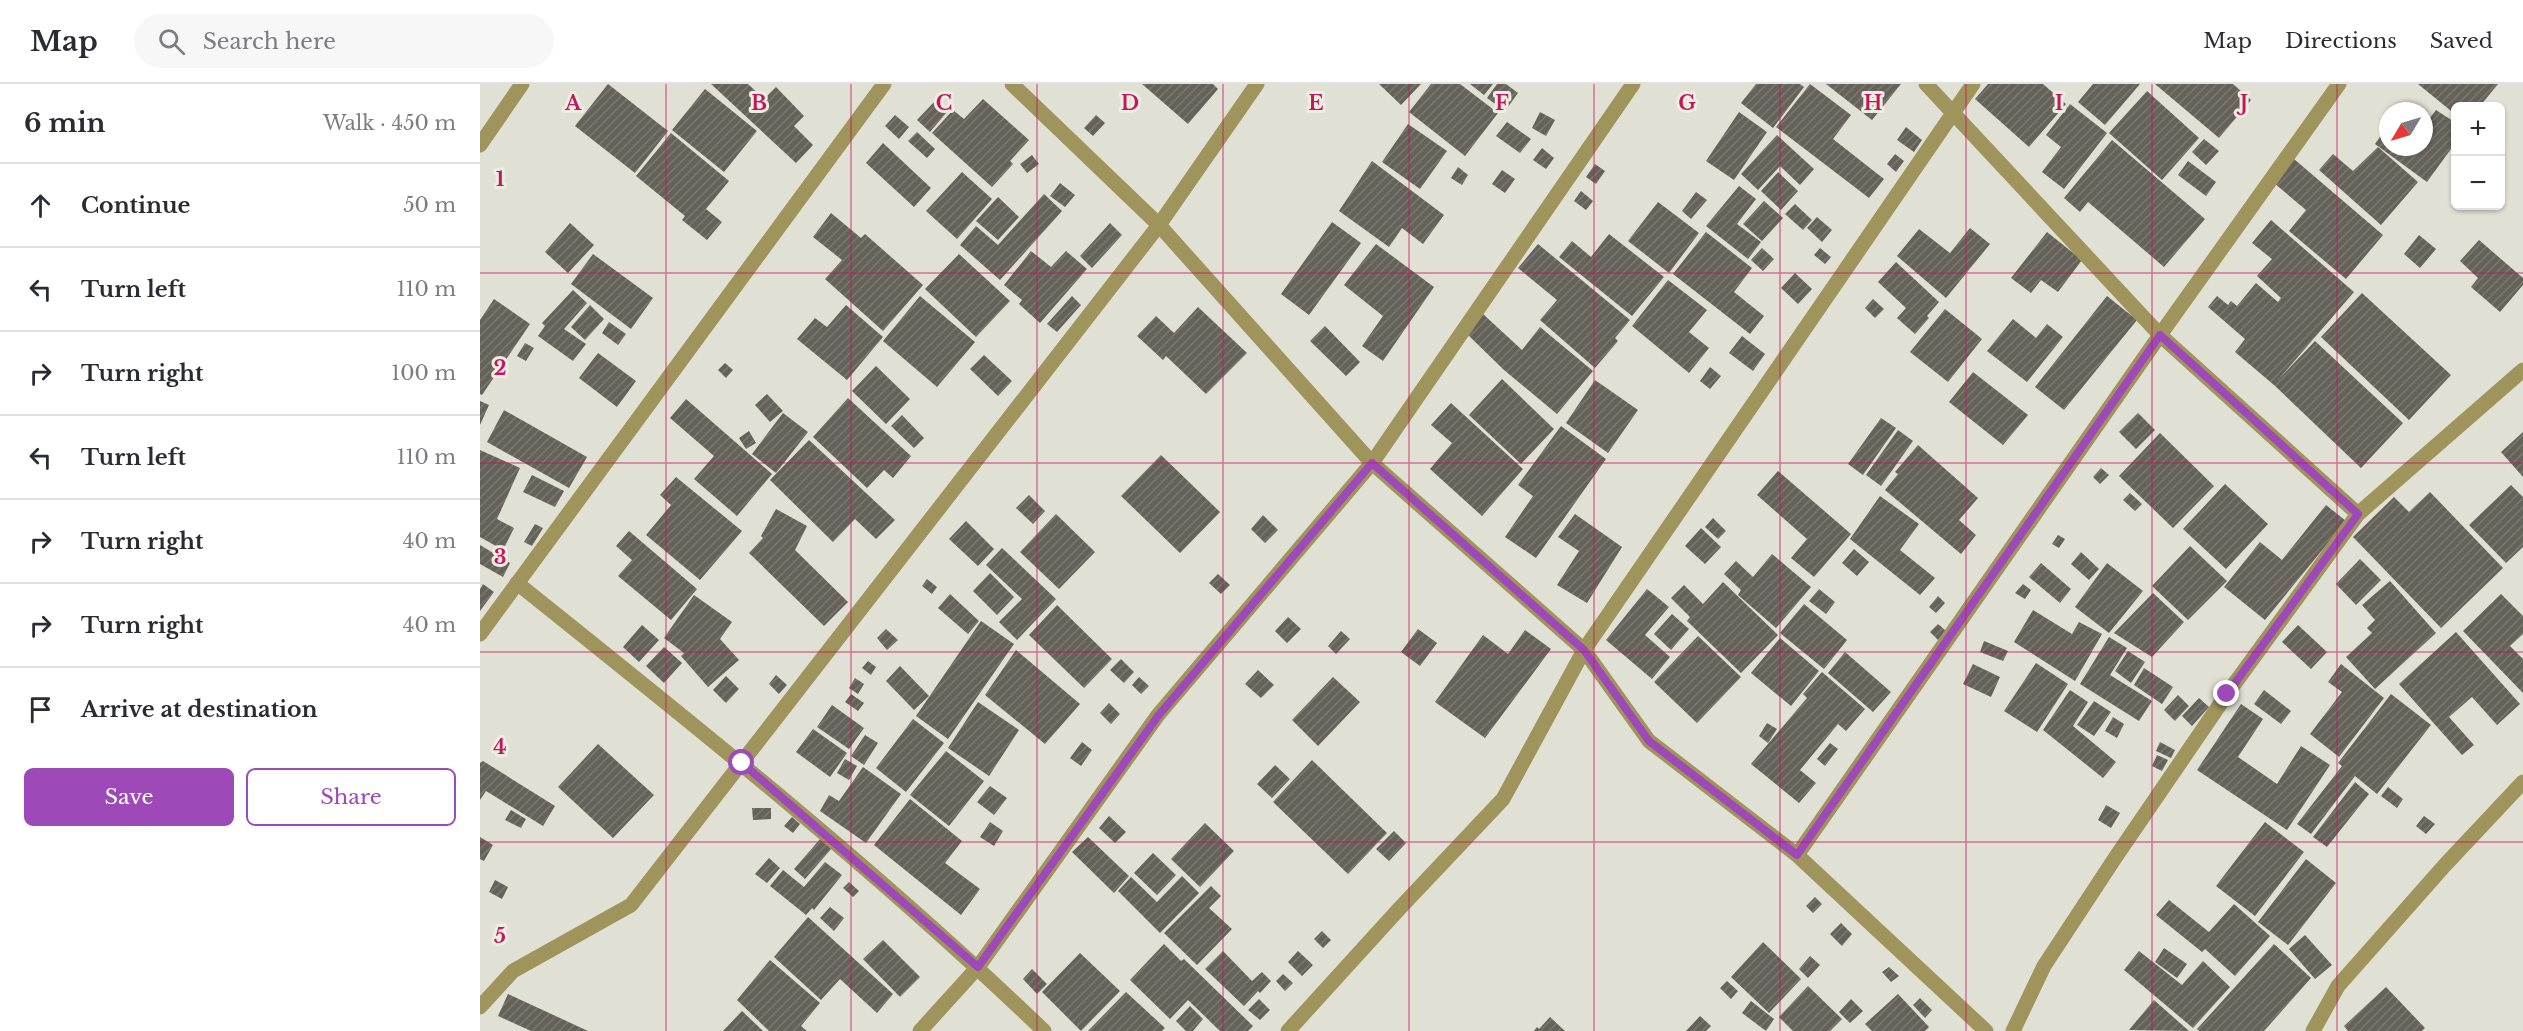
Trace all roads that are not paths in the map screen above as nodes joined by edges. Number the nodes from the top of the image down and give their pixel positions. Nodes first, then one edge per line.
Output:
1 (522, 84) edge
2 (884, 84) edge
3 (1012, 84) edge
4 (1257, 84) edge
5 (1633, 84) edge
6 (1926, 84) edge
7 (1973, 84) edge
8 (2339, 84) edge
9 (1953, 113) junction
10 (480, 145) edge
11 (1159, 225) junction
12 (2160, 335) junction
13 (2523, 370) edge
14 (1372, 463) junction
15 (2358, 514) junction
16 (517, 583) junction
17 (480, 634) edge
18 (1584, 650) junction
19 (742, 763) junction
20 (2523, 782) edge
21 (1797, 855) junction
22 (978, 967) junction
23 (480, 1007) edge
24 (920, 1031) edge
25 (1044, 1031) edge
26 (1288, 1031) edge
27 (1986, 1031) edge
28 (2013, 1031) edge
29 (2313, 1031) edge

1 - 10 street
2 - 16 street
3 - 11 street
4 - 11 street
5 - 14 street
6 - 9 street
7 - 9 street
8 - 12 street
9 - 12 street
9 - 18 street
11 - 14 street
11 - 19 street
12 - 15 street
12 - 21 street
13 - 15 street
14 - 18 street
14 - 22 street
15 - 28 street
16 - 17 street
16 - 19 street
18 - 21 street
18 - 26 street
19 - 22 street
19 - 23 street
20 - 29 street
21 - 27 street
22 - 24 street
22 - 25 street

